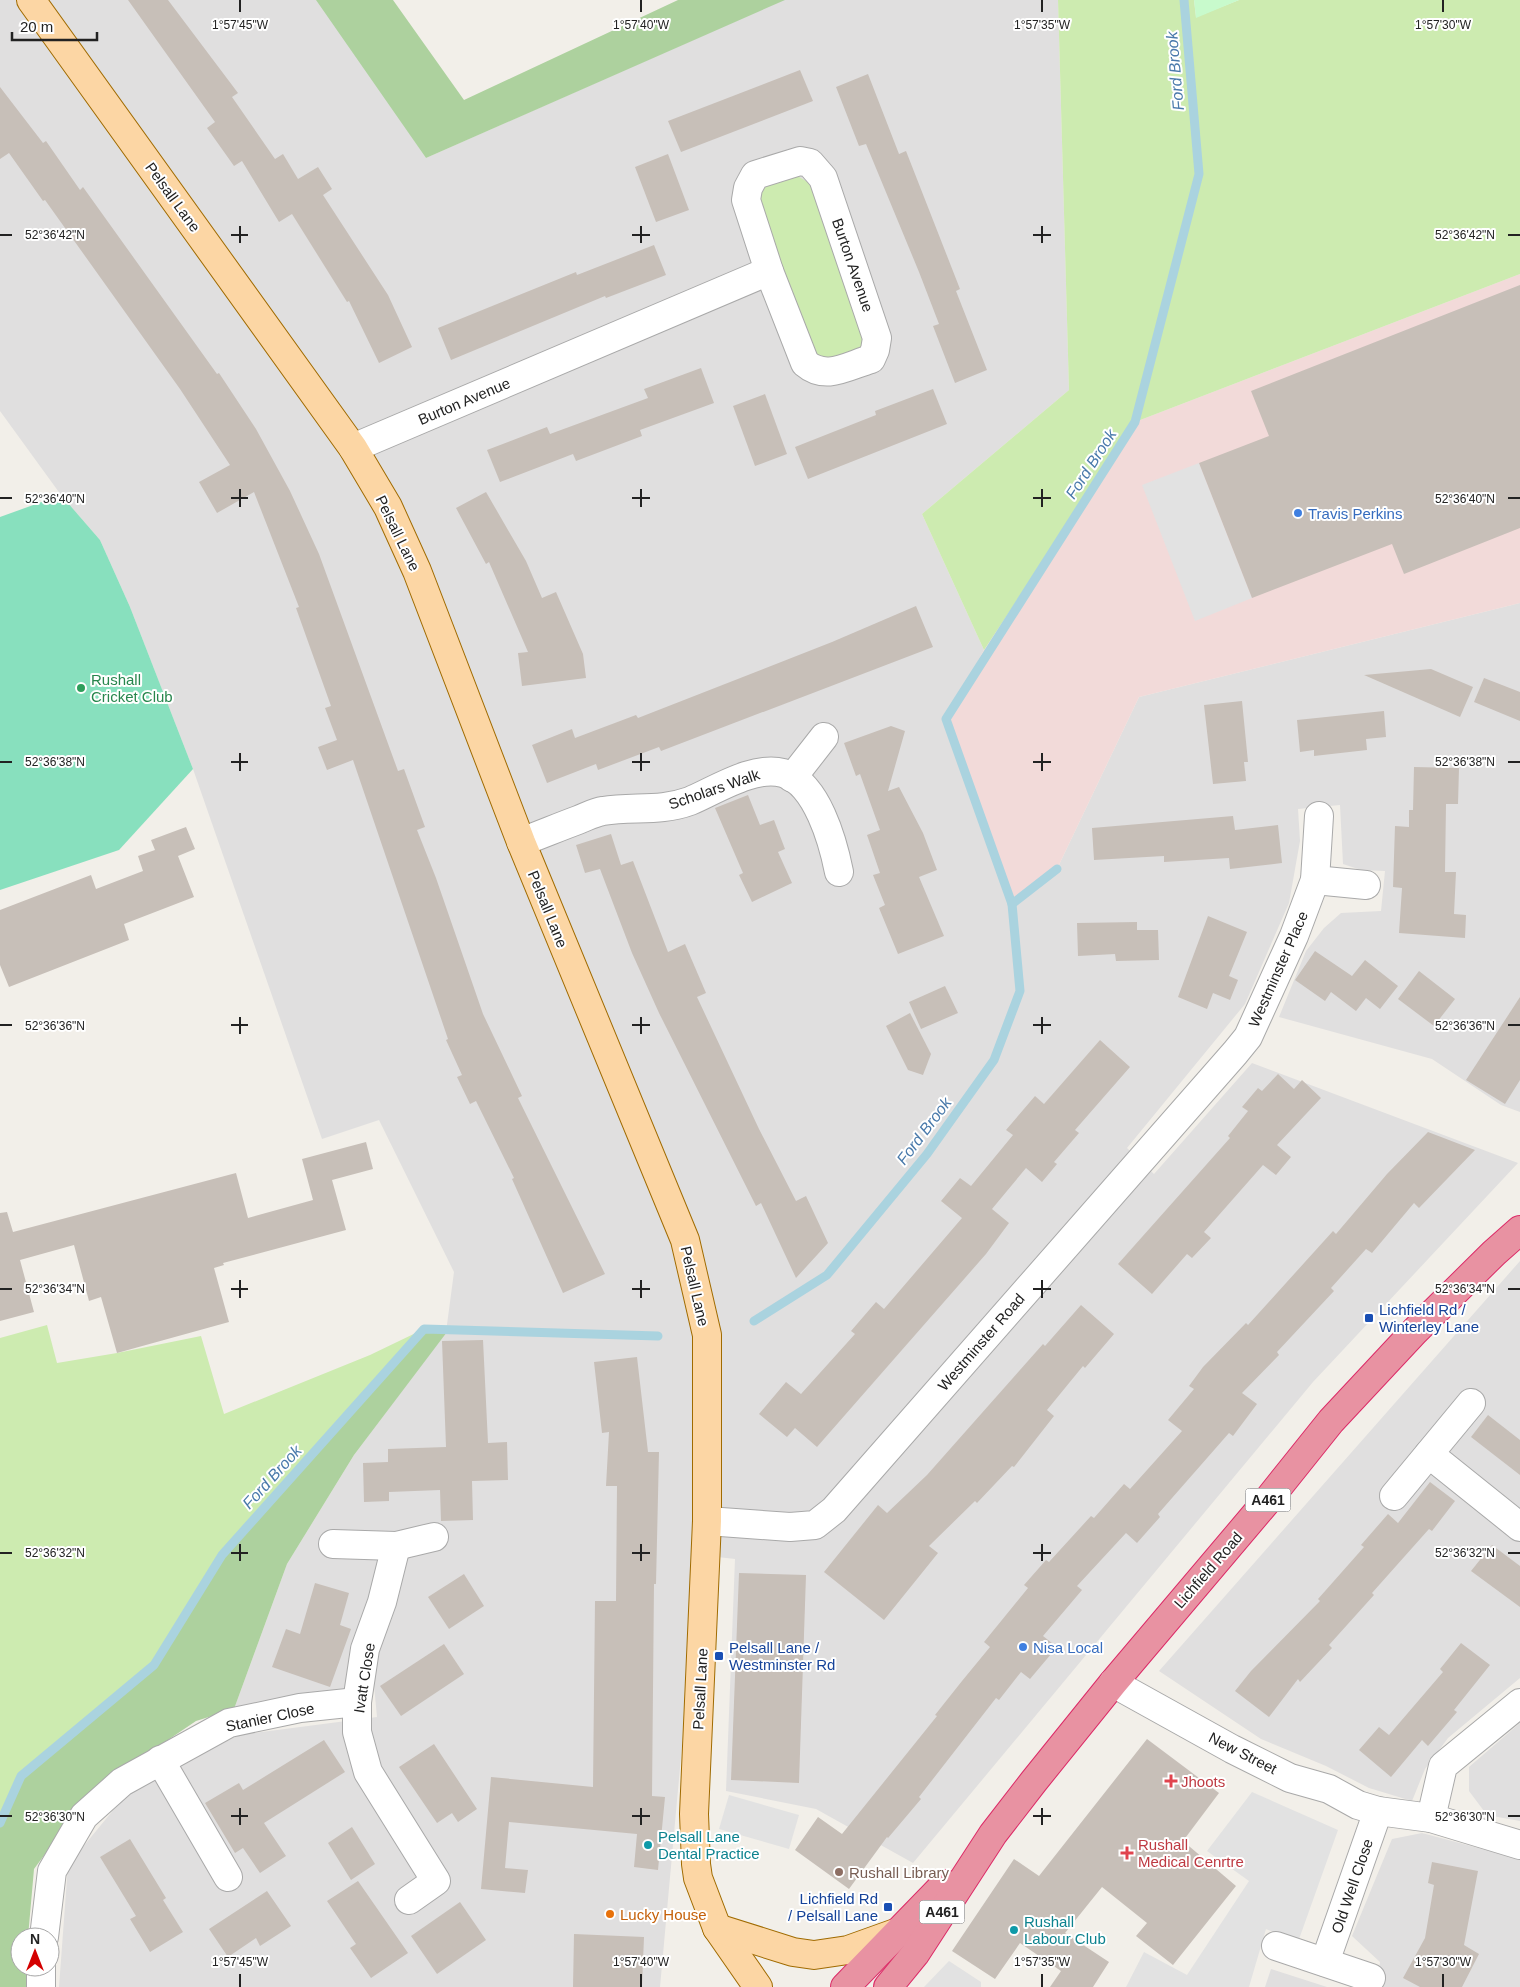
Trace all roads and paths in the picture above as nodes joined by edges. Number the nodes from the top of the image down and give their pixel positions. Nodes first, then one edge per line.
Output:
1 (31, 0) edge
2 (769, 271) junction
3 (353, 448) junction
4 (824, 737) dead end
5 (792, 778) junction
6 (1319, 816) dead end
7 (521, 842) junction
8 (839, 872) dead end
9 (1315, 880) junction
10 (1366, 886) dead end
11 (1235, 1053) joint
12 (1520, 1230) edge
13 (1471, 1403) dead end
14 (1429, 1454) junction
15 (1394, 1496) dead end
16 (707, 1521) junction
17 (1520, 1527) edge
18 (434, 1537) dead end
19 (333, 1544) dead end
20 (396, 1546) junction
21 (1113, 1683) junction
22 (357, 1702) junction
23 (1520, 1703) edge
24 (160, 1760) junction
25 (1368, 1808) junction
26 (1431, 1818) junction
27 (993, 1834) junction
28 (1520, 1845) edge
29 (228, 1877) dead end
30 (409, 1900) dead end
31 (45, 1927) edge
32 (717, 1928) junction
33 (901, 1931) junction
34 (1276, 1946) dead end
35 (1325, 1962) junction
36 (1371, 1978) dead end
37 (758, 1987) edge
38 (846, 1987) edge
39 (888, 1987) edge

1 - 3 main road, Pelsall Lane
2 - 2 street, Burton Avenue
2 - 3 street, Burton Avenue
3 - 7 main road, Pelsall Lane
4 - 5 street
5 - 7 street, Scholars Walk
5 - 8 street
6 - 9 street, Westminster Place
7 - 16 main road, Pelsall Lane
9 - 10 street
9 - 11 street, Westminster Place
11 - 16 street, Westminster Road
12 - 21 highway, Lichfield Road / A461
13 - 14 street
14 - 15 street
14 - 17 street
16 - 32 main road, Pelsall Lane
18 - 20 street
19 - 20 street
20 - 22 street, Ivatt Close
21 - 25 street, New Street
21 - 27 highway, Lichfield Road / A461
22 - 24 street, Stanier Close
22 - 30 street, Ivatt Close
23 - 26 street
24 - 29 street
24 - 31 street, Stanier Close
25 - 26 street
25 - 35 street, Old Well Close
26 - 28 street
27 - 33 highway, Lichfield Road
27 - 39 highway, Lichfield Road / A461
32 - 33 main road
32 - 37 main road, Pelsall Lane
33 - 38 highway, Lichfield Road
34 - 35 street
35 - 36 street

